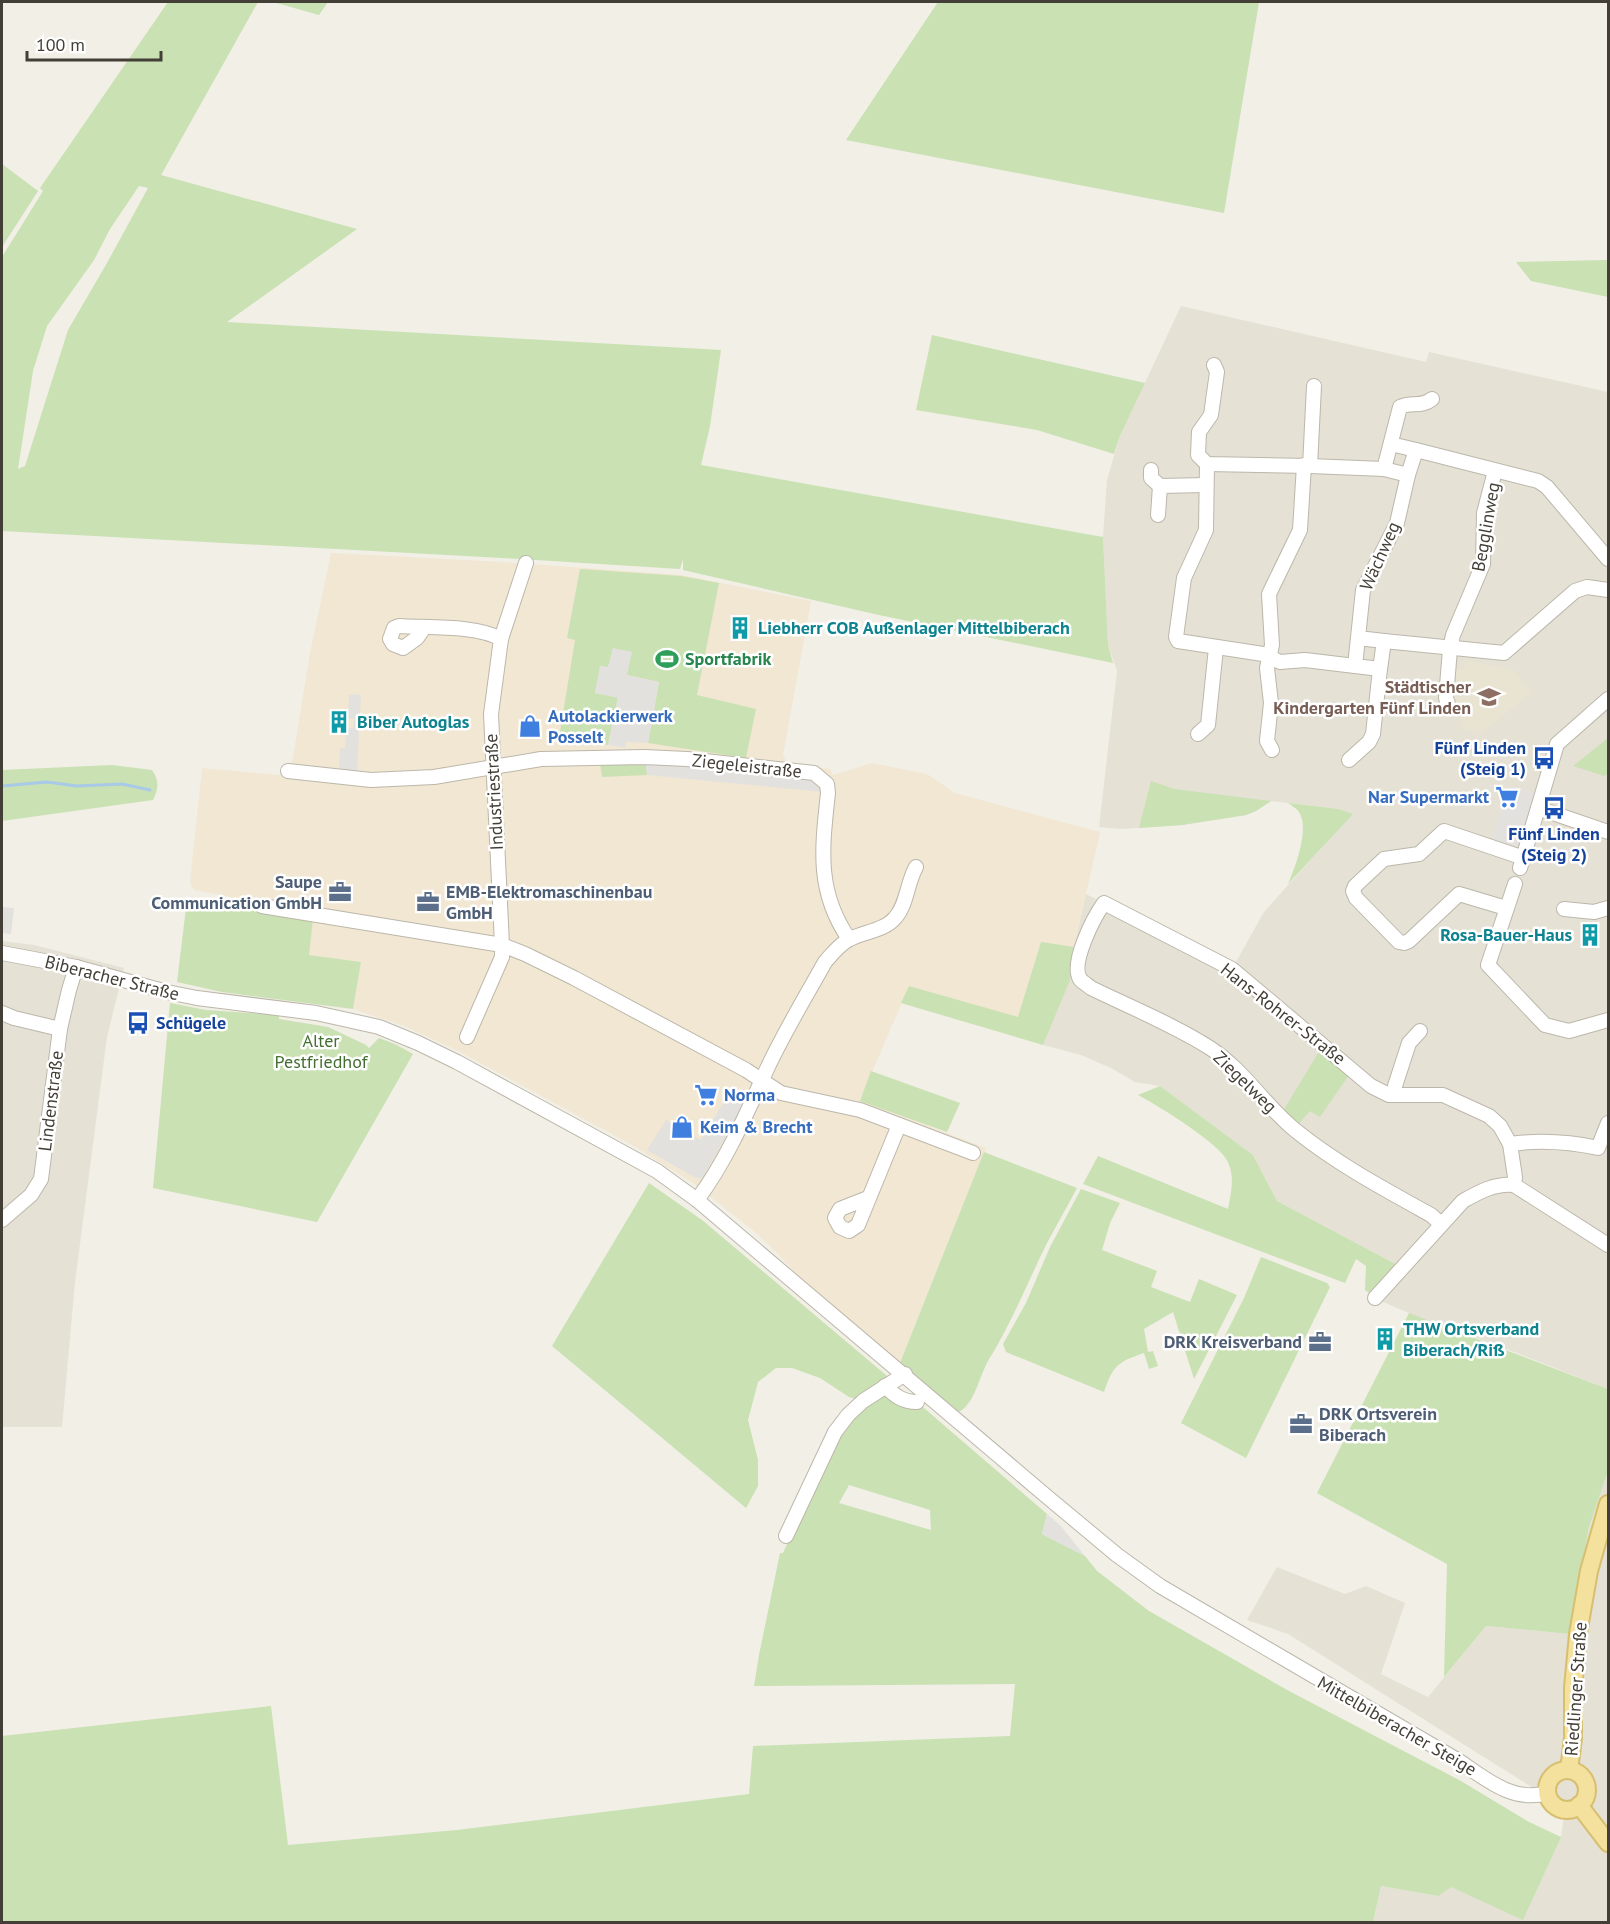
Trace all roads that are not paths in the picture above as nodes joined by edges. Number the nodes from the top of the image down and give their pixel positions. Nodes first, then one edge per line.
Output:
1 (1214, 365) dead end
2 (1314, 386) dead end
3 (1432, 399) dead end
4 (1391, 444) junction
5 (1416, 450) junction
6 (1207, 464) junction
7 (1307, 466) junction
8 (1384, 469) junction
9 (1151, 470) dead end
10 (1495, 471) junction
11 (1408, 475) junction
12 (1206, 485) junction
13 (1160, 486) junction
14 (1158, 515) dead end
15 (1608, 559) edge
16 (526, 563) dead end
17 (1608, 590) edge
18 (424, 628) dead end
19 (1358, 638) junction
20 (501, 639) junction
21 (1384, 641) junction
22 (1216, 648) junction
23 (1450, 649) junction
24 (1270, 658) junction
25 (1355, 666) junction
26 (1380, 669) junction
27 (1608, 699) edge
28 (1449, 707) dead end
29 (1198, 734) dead end
30 (1272, 750) dead end
31 (1349, 760) dead end
32 (492, 768) junction
33 (288, 771) dead end
34 (1538, 808) junction
35 (1608, 832) edge
36 (916, 867) dead end
37 (1515, 884) dead end
38 (1104, 903) joint
39 (262, 906) dead end
40 (1608, 908) edge
41 (1506, 909) junction
42 (1564, 909) dead end
43 (849, 939) junction
44 (502, 945) junction
45 (2, 953) edge
46 (76, 967) junction
47 (2, 1012) edge
48 (1608, 1020) edge
49 (60, 1029) junction
50 (1420, 1031) dead end
51 (467, 1037) dead end
52 (762, 1081) junction
53 (1394, 1095) junction
54 (1608, 1123) edge
55 (899, 1125) junction
56 (1510, 1144) junction
57 (1598, 1148) junction
58 (973, 1153) dead end
59 (1608, 1159) edge
60 (1514, 1185) junction
61 (868, 1198) dead end
62 (697, 1200) junction
63 (2, 1220) edge
64 (1441, 1224) junction
65 (1608, 1245) edge
66 (1375, 1298) dead end
67 (904, 1374) junction
68 (885, 1386) junction
69 (917, 1402) dead end
70 (1608, 1504) edge
71 (786, 1536) dead end
72 (1569, 1770) junction
73 (1547, 1794) junction
74 (1579, 1805) junction
75 (1608, 1843) edge

1 - 6 street
2 - 7 street
3 - 4 street
4 - 5 street
4 - 8 street
5 - 10 street
5 - 11 street, Wächweg
6 - 7 street
6 - 12 street
7 - 8 street
7 - 24 street
8 - 11 street
9 - 13 street
10 - 15 street
10 - 23 street, Begglinweg
11 - 19 street, Wächweg
12 - 13 street
12 - 22 street
13 - 14 street
16 - 20 street, Industriestraße
17 - 23 street
18 - 20 street
19 - 21 street
19 - 25 street, Wächweg
20 - 32 street, Industriestraße
21 - 23 street
21 - 26 street
22 - 24 street
22 - 29 street
23 - 28 street, Begglinweg
24 - 25 street
24 - 30 street
25 - 26 street
26 - 31 street
27 - 34 street
32 - 33 street, Ziegeleistraße
32 - 43 street, Ziegeleistraße
32 - 44 street, Industriestraße
34 - 35 street
34 - 41 street
36 - 43 street
37 - 41 street
38 - 53 street, Hans-Rohrer-Straße
38 - 64 street, Ziegelweg
39 - 44 street
40 - 42 street
41 - 48 street
43 - 52 street
44 - 51 street, Industriestraße
44 - 52 street
45 - 46 street, Biberacher Straße
46 - 49 street, Lindenstraße
46 - 62 street, Biberacher Straße
47 - 49 street
49 - 63 street, Lindenstraße
50 - 53 street
52 - 55 street
52 - 62 street
53 - 56 street, Hans-Rohrer-Straße
54 - 57 street
55 - 58 street
55 - 61 street
56 - 57 street
56 - 60 street, Hans-Rohrer-Straße
57 - 59 street
60 - 64 street
60 - 65 street
62 - 67 street, Mittelbiberacher Steige
64 - 66 street
67 - 68 street
67 - 73 street, Mittelbiberacher Steige
68 - 69 street
68 - 71 street
70 - 72 main road, Riedlinger Straße
72 - 73 main road, Riedlinger Straße
72 - 74 main road, Riedlinger Straße
73 - 74 main road
74 - 75 main road

